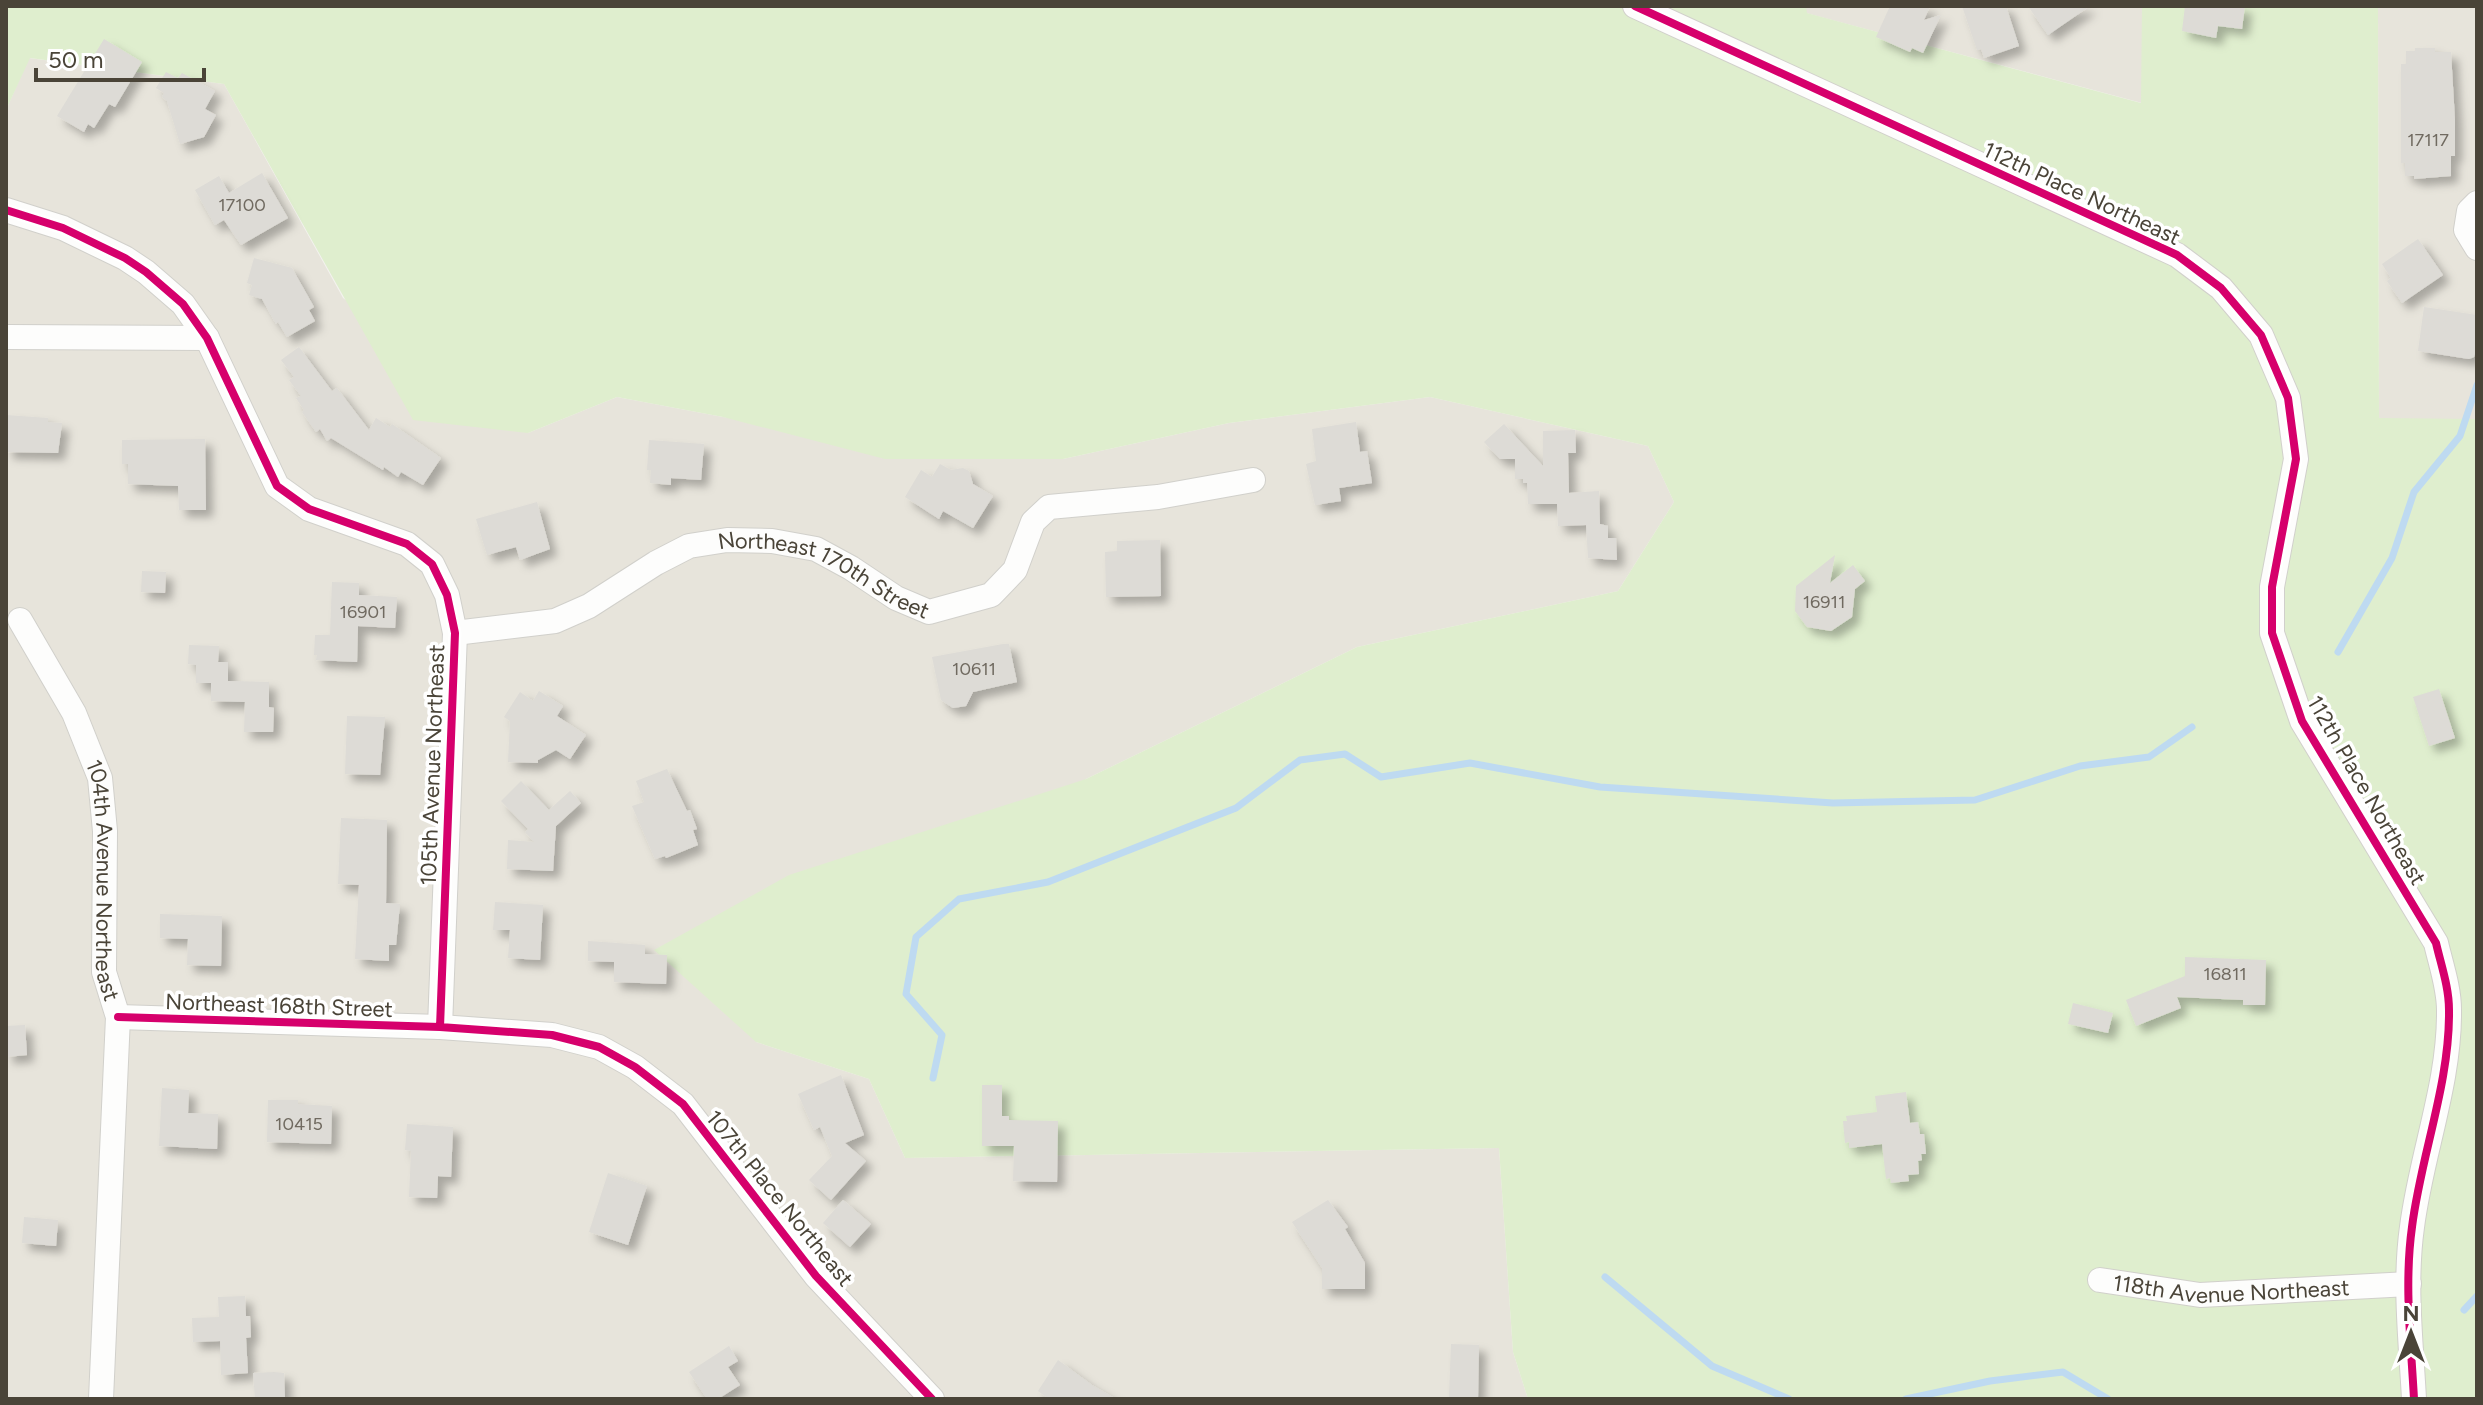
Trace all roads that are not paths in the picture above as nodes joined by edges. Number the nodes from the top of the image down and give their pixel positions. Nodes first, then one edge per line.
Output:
1 (1635, 6) edge
2 (2477, 203) edge
3 (6, 210) edge
4 (2477, 248) edge
5 (6, 337) edge
6 (207, 338) junction
7 (1253, 480) dead end
8 (20, 620) dead end
9 (455, 633) junction
10 (118, 1017) junction
11 (440, 1027) junction
12 (2100, 1280) dead end
13 (2409, 1284) junction
14 (101, 1399) edge
15 (932, 1399) edge
16 (2414, 1399) edge

1 - 13 street, 112th Place Northeast
2 - 4 street
3 - 6 street, 105th Avenue Northeast
5 - 6 street
6 - 9 street, 105th Avenue Northeast
7 - 9 street, Northeast 170th Street
8 - 10 street, 104th Avenue Northeast
9 - 11 street, 105th Avenue Northeast
10 - 11 street, Northeast 168th Street
10 - 14 street, 104th Avenue Northeast
11 - 15 street, 107th Place Northeast
12 - 13 street, 118th Avenue Northeast
13 - 16 street, 112th Place Northeast

